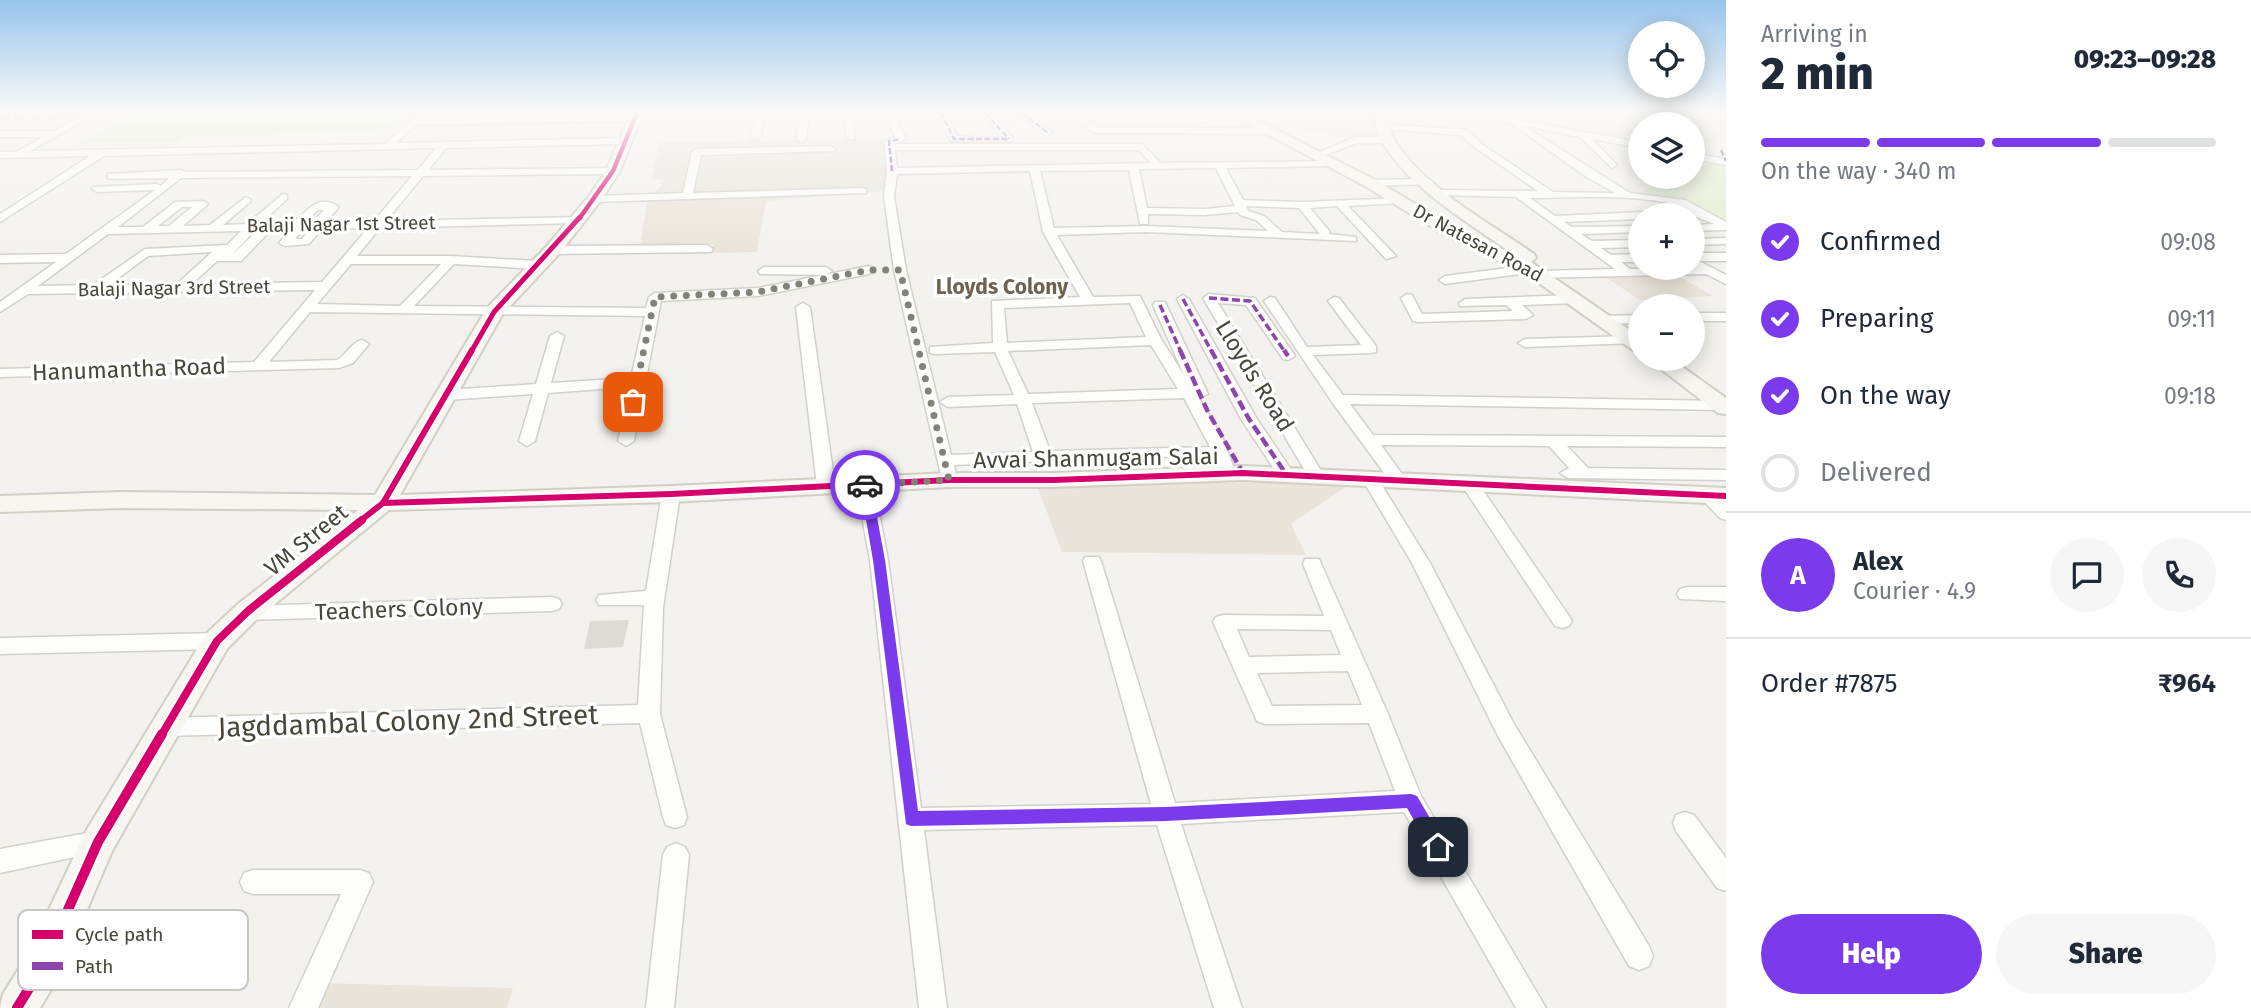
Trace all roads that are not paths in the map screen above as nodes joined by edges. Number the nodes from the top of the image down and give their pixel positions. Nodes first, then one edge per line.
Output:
1 (91, 160) edge
2 (199, 160) edge
3 (431, 160) edge
4 (617, 160) edge
5 (695, 160) edge
6 (891, 160) edge
7 (905, 160) edge
8 (1020, 160) edge
9 (1152, 160) edge
10 (1309, 160) edge
11 (1326, 160) edge
12 (1403, 160) edge
13 (1499, 160) edge
14 (1568, 160) edge
15 (1607, 160) edge
16 (1612, 165) dead end
17 (1220, 166) junction
18 (1133, 167) junction
19 (1158, 167) junction
20 (1030, 169) junction
21 (613, 170) junction
22 (306, 174) junction
23 (419, 174) junction
24 (178, 175) junction
25 (112, 176) dead end
26 (1428, 182) junction
27 (1370, 183) junction
28 (166, 187) junction
29 (97, 189) dead end
30 (862, 191) dead end
31 (1441, 193) junction
32 (1518, 194) junction
33 (1549, 194) junction
34 (1628, 195) junction
35 (687, 197) junction
36 (188, 198) dead end
37 (149, 199) junction
38 (596, 199) junction
39 (246, 200) dead end
40 (1399, 200) junction
41 (1678, 203) edge
42 (1531, 204) junction
43 (0, 205) edge
44 (24, 205) junction
45 (1240, 205) junction
46 (1302, 205) junction
47 (1341, 205) junction
48 (1603, 205) junction
49 (1628, 205) edge
50 (309, 207) dead end
51 (1142, 211) junction
52 (1622, 216) junction
53 (1628, 216) edge
54 (1705, 216) edge
55 (0, 219) edge
56 (1554, 219) junction
57 (577, 220) junction
58 (1628, 220) edge
59 (378, 223) junction
60 (321, 224) junction
61 (296, 225) junction
62 (251, 226) junction
63 (268, 226) junction
64 (1726, 226) edge
65 (1705, 227) edge
66 (213, 228) junction
67 (1628, 228) edge
68 (172, 229) junction
69 (1146, 229) junction
70 (146, 230) junction
71 (105, 231) junction
72 (1568, 231) junction
73 (1049, 232) junction
74 (1324, 232) dead end
75 (1279, 236) junction
76 (1352, 239) dead end
77 (1726, 241) edge
78 (310, 242) dead end
79 (1705, 242) edge
80 (1628, 243) edge
81 (1587, 245) junction
82 (707, 249) dead end
83 (554, 250) junction
84 (1390, 256) dead end
85 (1726, 257) edge
86 (67, 258) junction
87 (1628, 258) edge
88 (1705, 258) edge
89 (0, 259) edge
90 (1608, 259) junction
91 (346, 260) junction
92 (451, 260) junction
93 (538, 265) junction
94 (1705, 268) edge
95 (884, 270) junction
96 (764, 271) dead end
97 (1705, 271) edge
98 (1709, 271) junction
99 (1536, 272) junction
100 (1628, 272) joint
101 (1726, 272) edge
102 (1445, 280) dead end
103 (1726, 281) edge
104 (325, 286) junction
105 (180, 288) junction
106 (96, 289) junction
107 (24, 290) junction
108 (1183, 299) dead end
109 (1407, 299) dead end
110 (1576, 299) junction
111 (1270, 300) dead end
112 (1089, 301) junction
113 (1334, 301) dead end
114 (1510, 302) junction
115 (1465, 303) dead end
116 (1160, 305) dead end
117 (803, 307) dead end
118 (0, 308) edge
119 (307, 308) junction
120 (404, 309) junction
121 (494, 312) junction
122 (650, 312) junction
123 (1705, 317) edge
124 (1726, 317) edge
125 (1628, 319) edge
126 (1604, 320) junction
127 (557, 336) dead end
128 (1628, 337) edge
129 (1155, 341) junction
130 (1525, 342) dead end
131 (1628, 343) edge
132 (362, 344) dead end
133 (1000, 348) junction
134 (935, 350) dead end
135 (1295, 353) junction
136 (258, 366) junction
137 (1675, 371) edge
138 (0, 373) edge
139 (637, 382) junction
140 (543, 390) junction
141 (1190, 393) junction
142 (447, 395) junction
143 (1337, 399) junction
144 (1023, 400) junction
145 (948, 402) dead end
146 (1724, 406) edge
147 (1370, 440) junction
148 (527, 441) dead end
149 (626, 441) dead end
150 (1553, 442) junction
151 (1726, 442) edge
152 (1208, 451) dead end
153 (1043, 456) junction
154 (947, 470) junction
155 (1235, 473) junction
156 (1286, 474) junction
157 (1315, 474) junction
158 (1726, 475) edge
159 (1370, 479) junction
160 (1399, 481) junction
161 (1470, 484) junction
162 (865, 485) junction
163 (825, 486) junction
164 (671, 494) junction
165 (1717, 496) edge
166 (383, 503) junction
167 (0, 504) edge
168 (1726, 514) edge
169 (1092, 561) dead end
170 (1312, 564) dead end
171 (1687, 594) dead end
172 (1726, 594) edge
173 (654, 598) junction
174 (606, 600) dead end
175 (552, 604) dead end
176 (246, 612) junction
177 (1562, 621) dead end
178 (1338, 623) junction
179 (217, 641) junction
180 (0, 646) edge
181 (1355, 663) junction
182 (1243, 665) junction
183 (649, 714) junction
184 (1377, 714) junction
185 (167, 727) junction
186 (1411, 801) junction
187 (1166, 814) junction
188 (675, 817) dead end
189 (911, 819) junction
190 (1685, 823) dead end
191 (98, 842) junction
192 (676, 855) dead end
193 (0, 861) edge
194 (1726, 879) edge
195 (253, 882) dead end
196 (68, 910) edge
197 (1639, 956) dead end
198 (28, 990) edge
199 (17, 1008) edge
200 (303, 1008) edge
201 (660, 1008) edge
202 (933, 1008) edge
203 (1228, 1008) edge
204 (1532, 1008) edge

1 - 44 street
2 - 24 street
3 - 23 street
4 - 21 street, VM Street
5 - 35 street
6 - 95 street
7 - 20 street
8 - 20 street
9 - 19 street
10 - 17 street
11 - 27 street, Dr Natesan Road
12 - 26 street
13 - 33 street
14 - 34 street
15 - 16 street
17 - 19 street
17 - 45 street
18 - 19 street
18 - 20 street
18 - 51 street
20 - 73 street
21 - 23 street
21 - 38 street, VM Street
22 - 23 street
22 - 24 street
22 - 62 street
23 - 59 street
24 - 25 street
24 - 28 street
26 - 27 street
26 - 31 street
27 - 40 street, Dr Natesan Road
28 - 29 street
28 - 37 street
30 - 35 street
31 - 32 street
31 - 99 street
32 - 33 street
32 - 42 street
33 - 34 street
34 - 41 street
35 - 38 street
36 - 37 street
37 - 71 street
38 - 57 street, VM Street
39 - 66 street
40 - 47 street
40 - 99 street, Dr Natesan Road
42 - 48 street
42 - 56 street
43 - 44 street
44 - 55 street
45 - 46 street
45 - 51 street
45 - 75 street
46 - 47 street
46 - 74 street
47 - 84 street
48 - 49 street
48 - 52 street
50 - 61 street
51 - 69 street
52 - 53 street
52 - 56 street
52 - 58 street
54 - 64 street
56 - 72 street
57 - 59 street, Balaji Nagar 1st Street
57 - 83 street, VM Street
59 - 60 street, Balaji Nagar 1st Street
59 - 91 street
60 - 61 street, Balaji Nagar 1st Street
60 - 61 street
60 - 61 street
60 - 78 street
61 - 63 street, Balaji Nagar 1st Street
62 - 63 street, Balaji Nagar 1st Street
62 - 63 street
62 - 66 street, Balaji Nagar 1st Street
64 - 65 street
66 - 68 street, Balaji Nagar 1st Street
67 - 72 street
68 - 70 street, Balaji Nagar 1st Street
68 - 70 street
69 - 73 street
69 - 75 street
70 - 71 street, Balaji Nagar 1st Street
71 - 86 street
72 - 81 street
73 - 112 street
75 - 76 street
77 - 79 street
80 - 81 street
81 - 90 street
82 - 83 street
83 - 93 street, VM Street
85 - 88 street
86 - 89 street
86 - 107 street
87 - 90 street
90 - 100 street
91 - 92 street
91 - 104 street
92 - 93 street
92 - 120 street
93 - 121 street, VM Street
94 - 98 street
95 - 96 street
95 - 122 street
95 - 154 street
97 - 98 street
98 - 101 street
98 - 103 street
99 - 100 street
99 - 102 street
99 - 110 street, Dr Natesan Road
104 - 105 street, Balaji Nagar 3rd Street
104 - 119 street
105 - 106 street, Balaji Nagar 3rd Street
105 - 106 street
106 - 107 street, Balaji Nagar 3rd Street
107 - 118 street
108 - 156 street
109 - 114 street
110 - 114 street
110 - 126 street, Dr Natesan Road
111 - 135 street
112 - 129 street
112 - 133 street
113 - 135 street
114 - 115 street
116 - 155 street
117 - 163 street
119 - 120 street
119 - 136 street
120 - 121 street
121 - 122 street
121 - 142 street, VM Street
122 - 139 street
123 - 124 street
125 - 126 street
126 - 128 street, Dr Natesan Road
127 - 140 street
129 - 133 street
129 - 141 street
130 - 131 street
132 - 136 street, Hanumantha Road
133 - 134 street
133 - 144 street
135 - 143 street
135 - 157 street, Lloyds Road
136 - 138 street, Hanumantha Road
137 - 146 street
139 - 140 street
139 - 149 street
140 - 142 street
140 - 148 street
141 - 144 street
141 - 155 street
142 - 166 street, VM Street
143 - 146 street
143 - 147 street
144 - 145 street
144 - 153 street
147 - 150 street
147 - 160 street
150 - 151 street
150 - 158 street
152 - 153 street
153 - 154 street
154 - 155 street, Avvai Shanmugam Salai
154 - 162 street, Avvai Shanmugam Salai
155 - 156 street, Avvai Shanmugam Salai
156 - 157 street, Avvai Shanmugam Salai
157 - 159 street, Avvai Shanmugam Salai
159 - 160 street, Avvai Shanmugam Salai
159 - 197 street
160 - 161 street, Avvai Shanmugam Salai
161 - 165 street, Avvai Shanmugam Salai
161 - 177 street
162 - 163 street, Avvai Shanmugam Salai
162 - 189 street
163 - 164 street, Avvai Shanmugam Salai
164 - 166 street, Avvai Shanmugam Salai
164 - 173 street
165 - 168 street
166 - 167 street, Avvai Shanmugam Salai
166 - 176 street, VM Street
169 - 187 street
170 - 178 street
171 - 172 street
173 - 174 street
173 - 183 street
175 - 176 street, Teachers Colony
176 - 179 street, VM Street
178 - 181 street
178 - 182 street
179 - 180 street
179 - 185 street, VM Street
181 - 182 street
181 - 184 street
182 - 184 street
183 - 185 street, Jagddambal Colony 2nd Street
183 - 188 street
184 - 186 street
185 - 191 street, VM Street
186 - 187 street
186 - 204 street
187 - 189 street
187 - 203 street
189 - 202 street
190 - 194 street
191 - 193 street
191 - 196 street, VM Street
192 - 201 street
195 - 200 street
198 - 199 street, VM Street

